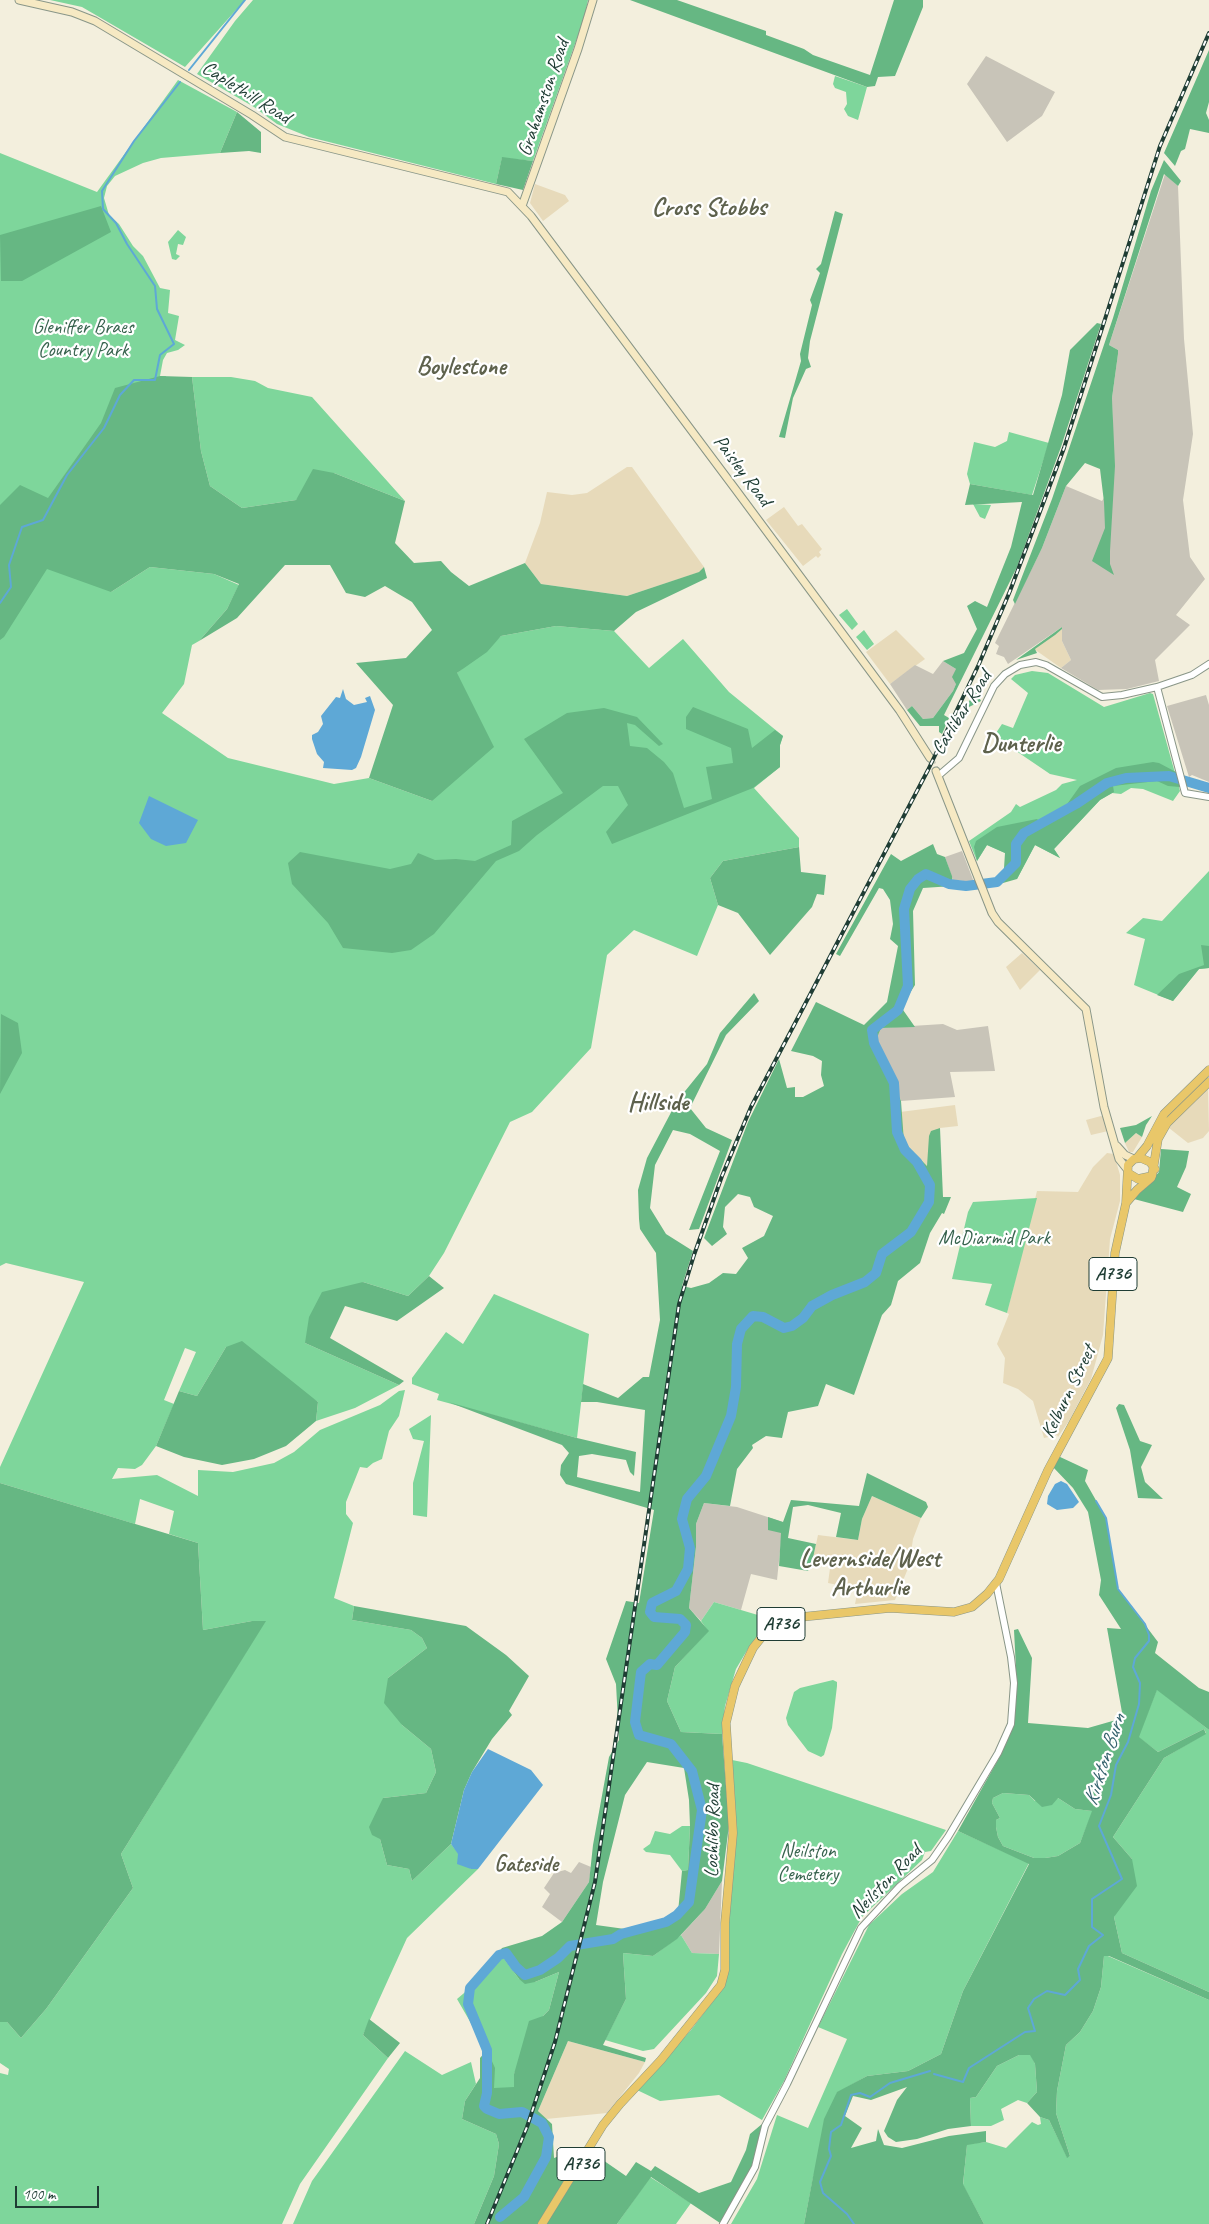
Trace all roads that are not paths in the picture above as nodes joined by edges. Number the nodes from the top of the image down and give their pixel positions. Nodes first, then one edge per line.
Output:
1 (19, 0) edge
2 (592, 0) edge
3 (522, 206) junction
4 (1209, 664) edge
5 (1157, 687) junction
6 (930, 758) tunnel mouth
7 (937, 774) joint
8 (1209, 797) edge
9 (1209, 1070) edge
10 (1209, 1082) edge
11 (1114, 1142) junction
12 (1135, 1158) junction
13 (1128, 1171) junction
14 (1153, 1173) junction
15 (1126, 1203) junction
16 (996, 1583) junction
17 (542, 2224) edge
18 (722, 2224) edge

1 - 3 main road, Caplethill Road
2 - 3 main road, Grahamston Road
3 - 6 main road, Paisley Road
4 - 5 street, Carlibar Road
5 - 7 street, Carlibar Road
5 - 8 street
7 - 11 main road
9 - 12 main road
10 - 14 main road
11 - 12 main road
11 - 13 main road
12 - 13 main road
12 - 14 main road
13 - 14 main road
13 - 15 main road, Kelburn Street / A736
14 - 15 main road
15 - 16 main road, Kelburn Street / A736
16 - 17 main road, Lochlibo Road / A736
16 - 18 street, Neilston Road

